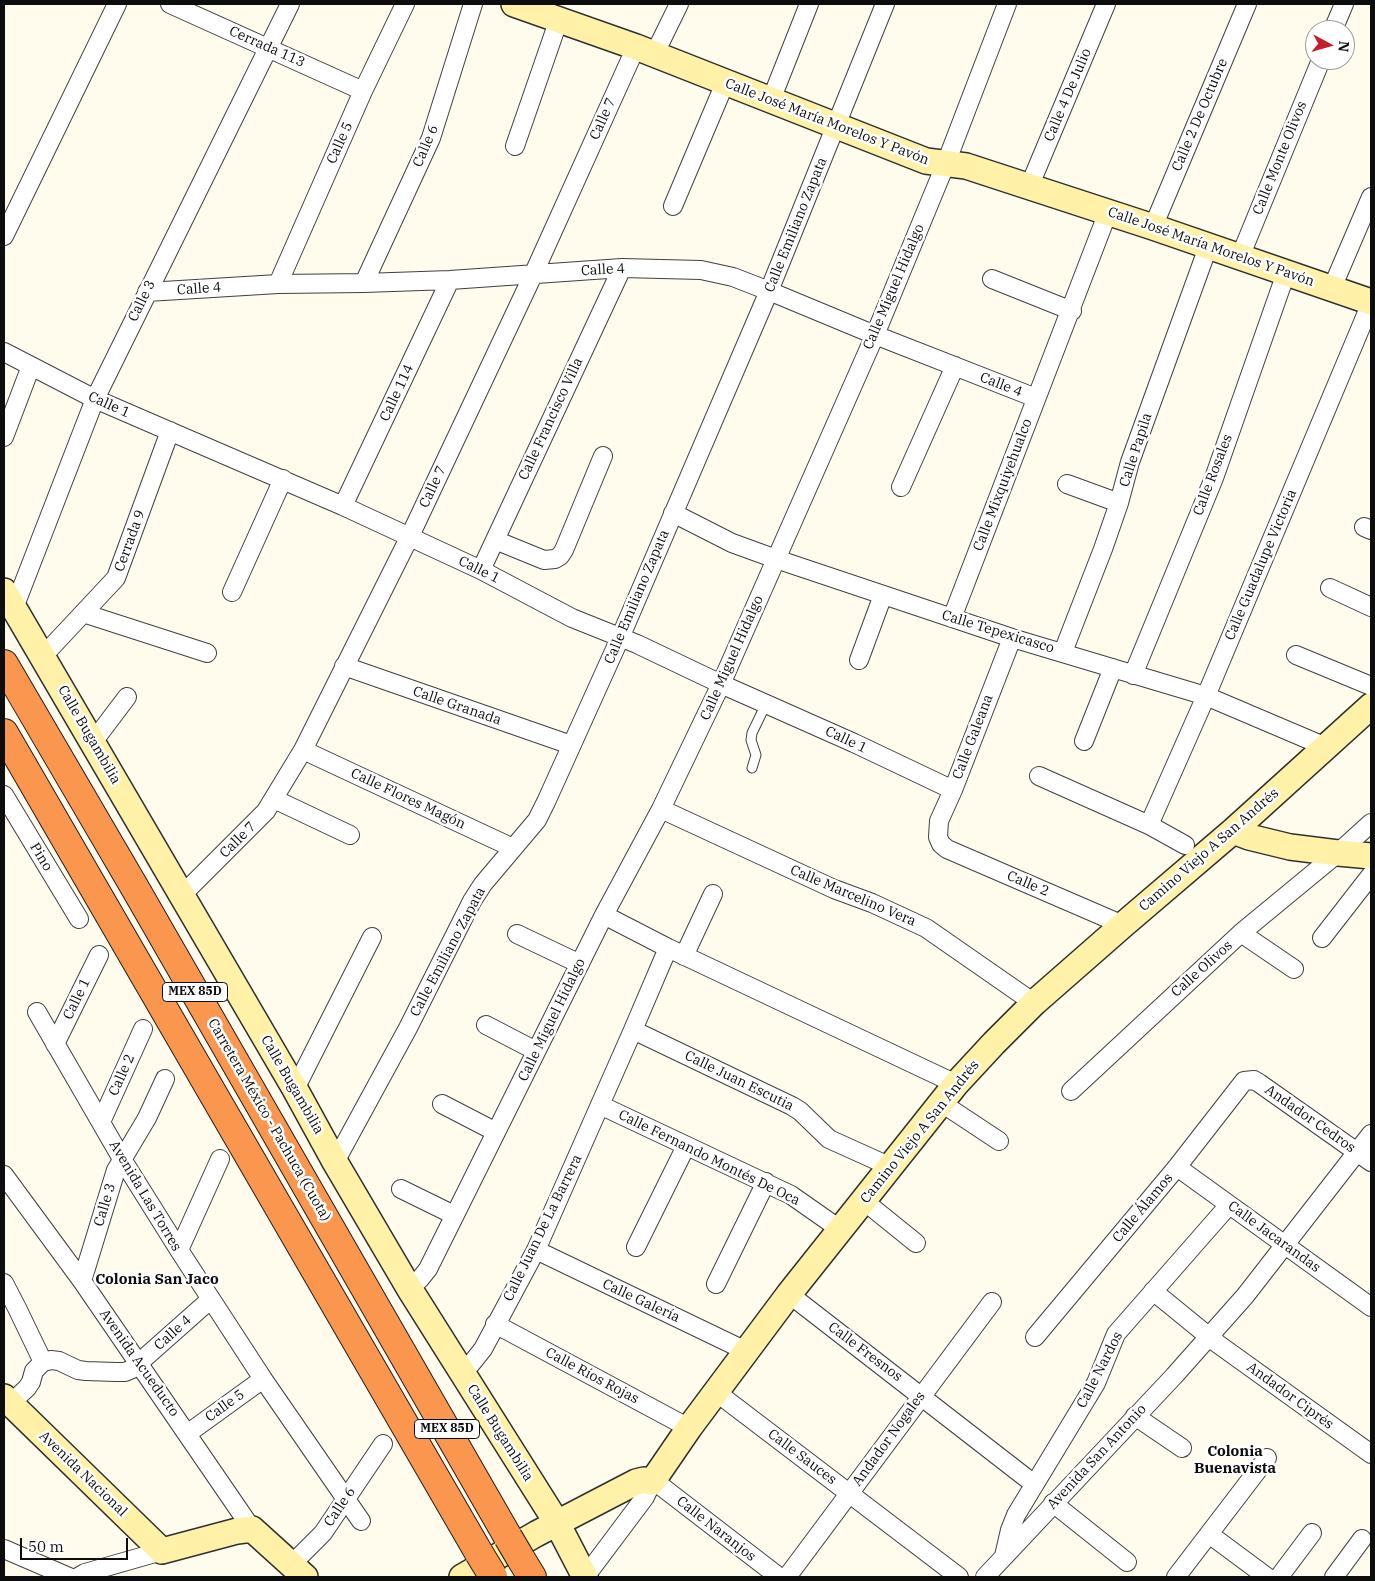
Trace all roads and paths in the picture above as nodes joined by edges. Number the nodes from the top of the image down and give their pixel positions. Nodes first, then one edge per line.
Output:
1 (118, 4) edge
2 (170, 4) edge
3 (290, 4) edge
4 (405, 4) edge
5 (473, 4) edge
6 (514, 4) edge
7 (679, 4) edge
8 (809, 4) edge
9 (885, 4) edge
10 (1007, 4) edge
11 (1106, 4) edge
12 (1247, 4) edge
13 (1344, 4) edge
14 (552, 12) edge
15 (1337, 20) edge
16 (268, 47) junction
17 (645, 51) junction
18 (1317, 70) edge
19 (725, 83) junction
20 (364, 91) junction
21 (771, 100) junction
22 (836, 125) junction
23 (515, 146) dead end
24 (946, 163) junction
25 (1029, 187) junction
26 (1371, 197) edge
27 (673, 206) dead end
28 (1108, 212) junction
29 (1153, 227) junction
30 (4, 236) edge
31 (1208, 247) junction
32 (1240, 257) junction
33 (622, 268) junction
34 (1286, 273) junction
35 (533, 275) junction
36 (992, 279) dead end
37 (450, 280) junction
38 (364, 283) junction
39 (278, 284) junction
40 (1332, 288) junction
41 (769, 291) junction
42 (147, 292) junction
43 (1371, 302) edge
44 (1072, 311) junction
45 (875, 335) junction
46 (4, 352) edge
47 (32, 366) junction
48 (955, 366) junction
49 (1036, 398) junction
50 (95, 399) junction
51 (170, 431) junction
52 (4, 437) edge
53 (603, 456) dead end
54 (283, 479) junction
55 (1068, 484) dead end
56 (901, 487) dead end
57 (1119, 503) junction
58 (343, 506) junction
59 (673, 513) junction
60 (410, 536) junction
61 (494, 540) junction
62 (776, 559) junction
63 (481, 570) junction
64 (1330, 588) dead end
65 (232, 592) dead end
66 (883, 595) junction
67 (9, 599) edge
68 (1371, 607) edge
69 (83, 613) junction
70 (952, 618) junction
71 (620, 638) junction
72 (1012, 638) junction
73 (1063, 652) junction
74 (207, 653) dead end
75 (1296, 655) dead end
76 (43, 656) junction
77 (859, 660) dead end
78 (4, 664) edge
79 (344, 666) junction
80 (1113, 668) junction
81 (1133, 675) junction
82 (721, 684) junction
83 (1371, 686) edge
84 (1206, 696) junction
85 (127, 697) dead end
86 (766, 704) junction
87 (1371, 706) edge
88 (4, 733) edge
89 (1084, 741) dead end
90 (93, 742) junction
91 (571, 746) junction
92 (1326, 747) junction
93 (303, 750) junction
94 (752, 768) dead end
95 (1039, 776) dead end
96 (952, 790) junction
97 (4, 795) edge
98 (274, 799) junction
99 (661, 809) junction
100 (1371, 823) edge
101 (1149, 825) junction
102 (1233, 831) junction
103 (350, 835) dead end
104 (938, 838) joint
105 (1185, 845) dead end
106 (514, 848) junction
107 (1338, 853) junction
108 (1371, 856) edge
109 (1371, 875) edge
110 (712, 894) dead end
111 (182, 895) junction
112 (604, 915) junction
113 (79, 919) dead end
114 (1122, 925) junction
115 (1241, 933) junction
116 (517, 934) dead end
117 (372, 937) dead end
118 (1322, 938) dead end
119 (668, 948) junction
120 (99, 955) dead end
121 (684, 956) junction
122 (580, 964) junction
123 (1294, 969) dead end
124 (1034, 1003) junction
125 (36, 1012) dead end
126 (486, 1024) dead end
127 (143, 1029) dead end
128 (633, 1030) junction
129 (55, 1044) junction
130 (536, 1051) junction
131 (165, 1079) dead end
132 (1248, 1080) joint
133 (295, 1089) junction
134 (1071, 1091) dead end
135 (948, 1093) junction
136 (442, 1104) dead end
137 (600, 1105) junction
138 (101, 1122) junction
139 (496, 1132) junction
140 (1371, 1134) edge
141 (998, 1141) dead end
142 (686, 1146) junction
143 (1364, 1157) edge
144 (122, 1159) junction
145 (220, 1159) dead end
146 (335, 1162) junction
147 (1177, 1167) junction
148 (890, 1168) junction
149 (4, 1176) edge
150 (766, 1182) junction
151 (401, 1189) dead end
152 (864, 1201) junction
153 (1229, 1205) junction
154 (454, 1215) junction
155 (841, 1230) junction
156 (916, 1243) dead end
157 (1286, 1245) junction
158 (636, 1247) dead end
159 (178, 1250) junction
160 (536, 1250) junction
161 (82, 1281) junction
162 (4, 1283) edge
163 (716, 1284) dead end
164 (409, 1288) junction
165 (1153, 1291) junction
166 (789, 1294) junction
167 (210, 1299) junction
168 (992, 1302) dead end
169 (1371, 1308) edge
170 (495, 1324) junction
171 (1209, 1336) junction
172 (1035, 1337) dead end
173 (746, 1351) junction
174 (43, 1362) junction
175 (138, 1364) junction
176 (462, 1371) junction
177 (264, 1379) junction
178 (716, 1392) junction
179 (921, 1395) junction
180 (7, 1400) edge
181 (1135, 1416) junction
182 (689, 1428) junction
183 (187, 1434) junction
184 (384, 1444) dead end
185 (1182, 1448) dead end
186 (1371, 1454) edge
187 (1267, 1458) dead end
188 (653, 1481) junction
189 (1034, 1484) junction
190 (850, 1493) junction
191 (345, 1499) junction
192 (1053, 1503) junction
193 (361, 1521) dead end
194 (557, 1523) junction
195 (252, 1530) junction
196 (1312, 1533) dead end
197 (1209, 1534) junction
198 (1362, 1539) dead end
199 (4, 1549) edge
200 (162, 1551) junction
201 (1004, 1556) junction
202 (521, 1558) edge
203 (1127, 1562) dead end
204 (488, 1569) edge
205 (298, 1571) edge
206 (69, 1577) edge
207 (78, 1577) edge
208 (462, 1577) edge
209 (585, 1577) edge
210 (779, 1577) edge
211 (787, 1577) edge
212 (959, 1577) edge
213 (985, 1577) edge
214 (1176, 1577) edge
215 (1267, 1577) edge
216 (1279, 1577) edge
217 (1334, 1577) edge

1 - 30 street
2 - 16 street, Cerrada 113
3 - 16 street, Calle 3
4 - 20 street, Calle 5
5 - 38 street, Calle 6
6 - 14 street, Calle José María Morelos Y Pavón
7 - 17 street, Calle 7
8 - 21 street
9 - 22 street, Calle Emiliano Zapata
10 - 24 street, Calle Miguel Hidalgo
11 - 25 street, Calle 4 De Julio
12 - 29 street, Calle 2 De Octubre
13 - 15 street
14 - 17 street, Calle José María Morelos Y Pavón
14 - 23 street
16 - 20 street, Cerrada 113
16 - 42 street, Calle 3
17 - 19 street, Calle José María Morelos Y Pavón
17 - 35 street, Calle 7
18 - 32 street, Calle Monte Olivos
19 - 21 street, Calle José María Morelos Y Pavón
19 - 27 street
20 - 39 street, Calle 5
21 - 22 street, Calle José María Morelos Y Pavón
22 - 24 street, Calle José María Morelos Y Pavón
22 - 41 street, Calle Emiliano Zapata
24 - 25 street, Calle José María Morelos Y Pavón
24 - 45 street, Calle Miguel Hidalgo
25 - 28 street, Calle José María Morelos Y Pavón
26 - 40 street
28 - 29 street, Calle José María Morelos Y Pavón
28 - 44 street, Calle Mixquiyehualco
29 - 31 street, Calle José María Morelos Y Pavón
31 - 32 street, Calle José María Morelos Y Pavón
31 - 57 street, Calle Papila
32 - 34 street, Calle José María Morelos Y Pavón
33 - 35 street, Calle 4
33 - 41 street, Calle 4
33 - 61 street, Calle Francisco Villa
34 - 40 street, Calle José María Morelos Y Pavón
34 - 81 street, Calle Rosales
35 - 37 street, Calle 4
35 - 60 street, Calle 7
36 - 44 street
37 - 38 street, Calle 4
37 - 58 street, Calle 114
38 - 39 street, Calle 4
39 - 42 street, Calle 4
40 - 43 street, Calle José María Morelos Y Pavón
41 - 45 street, Calle 4
41 - 59 street, Calle Emiliano Zapata
42 - 50 street, Calle 3
43 - 84 street, Calle Guadalupe Victoria
44 - 49 street, Calle Mixquiyehualco
45 - 48 street, Calle 4
45 - 62 street, Calle Miguel Hidalgo
46 - 47 street, Calle 1
47 - 50 street, Calle 1
47 - 52 street
48 - 49 street, Calle 4
48 - 56 street
49 - 70 street, Calle Mixquiyehualco
50 - 51 street, Calle 1
50 - 67 street, Calle 3
51 - 54 street, Calle 1
51 - 69 street, Cerrada 9
53 - 61 street
54 - 58 street, Calle 1
54 - 65 street
55 - 57 street
57 - 73 street, Calle Papila
58 - 60 street, Calle 1
59 - 62 street, Calle Tepexicasco
59 - 71 street, Calle Emiliano Zapata
60 - 63 street, Calle 1
60 - 79 street, Calle 7
61 - 63 street, Calle Francisco Villa
62 - 66 street, Calle Tepexicasco
62 - 82 street, Calle Miguel Hidalgo
63 - 71 street, Calle 1
64 - 68 street
66 - 70 street, Calle Tepexicasco
66 - 77 street
67 - 76 street, Calle Bugambilia
69 - 74 street
69 - 76 street, Cerrada 9
70 - 72 street, Calle Tepexicasco
71 - 82 street, Calle 1
71 - 91 street, Calle Emiliano Zapata
72 - 73 street, Calle Tepexicasco
72 - 96 street, Calle Galeana
73 - 80 street, Calle Tepexicasco
75 - 83 street
76 - 90 street, Calle Bugambilia
78 - 202 highway, Carretera México - Pachuca (Cuota) / MEX 85D
79 - 91 street, Calle Granada
79 - 93 street, Calle 7
80 - 81 street, Calle Tepexicasco
80 - 89 street
81 - 84 street, Calle Tepexicasco
82 - 86 street, Calle 1
82 - 99 street, Calle Miguel Hidalgo
84 - 92 street, Calle Tepexicasco
84 - 101 street, Calle Guadalupe Victoria
85 - 90 street
86 - 94 lane
86 - 96 street, Calle 1
87 - 92 street, Camino Viejo A San Andrés
88 - 204 highway, MEX 85D
90 - 111 street, Calle Bugambilia
91 - 106 street, Calle Emiliano Zapata
92 - 102 street, Camino Viejo A San Andrés
93 - 98 street, Calle 7
93 - 106 street, Calle Flores Magón
95 - 101 street
96 - 104 street, Calle Galeana
97 - 113 street, Pino
98 - 103 street
98 - 111 street, Calle 7
99 - 112 street, Calle Miguel Hidalgo
99 - 124 street, Calle Marcelino Vera
100 - 107 street, Calle Olivos
101 - 105 street
102 - 107 street
102 - 114 street, Camino Viejo A San Andrés
104 - 114 street, Calle 2
106 - 146 street, Calle Emiliano Zapata
107 - 108 street
107 - 115 street, Calle Olivos
109 - 118 street
110 - 121 street
111 - 133 street, Calle Bugambilia
112 - 119 street
112 - 122 street, Calle Miguel Hidalgo
114 - 124 street, Camino Viejo A San Andrés
115 - 123 street
115 - 134 street, Calle Olivos
116 - 122 street
117 - 133 street
119 - 121 street
119 - 128 street, Calle Juan De La Barrera
120 - 129 street, Calle 1
121 - 135 street
122 - 130 street, Calle Miguel Hidalgo
124 - 135 street, Camino Viejo A San Andrés
125 - 129 street, Avenida Las Torres
126 - 130 street
127 - 138 street, Calle 2
128 - 137 street, Calle Juan De La Barrera
128 - 148 street, Calle Juan Escutia
129 - 138 street, Avenida Las Torres
130 - 139 street, Calle Miguel Hidalgo
131 - 144 street, Calle 3
132 - 143 street, Andador Cedros
132 - 147 street, Calle Álamos
133 - 146 street, Calle Bugambilia
135 - 141 street
135 - 148 street, Camino Viejo A San Andrés
136 - 139 street
137 - 142 street, Calle Fernando Montés De Oca
137 - 160 street, Calle Juan De La Barrera
138 - 144 street, Avenida Las Torres
139 - 154 street, Calle Miguel Hidalgo
140 - 143 street
142 - 150 street, Calle Fernando Montés De Oca
142 - 158 street
143 - 157 street, Avenida San Antonio
144 - 159 street, Avenida Las Torres
144 - 161 street, Calle 3
145 - 159 street
146 - 164 street, Calle Bugambilia
147 - 153 street, Calle Jacarandas
147 - 172 street, Calle Álamos
148 - 152 street, Camino Viejo A San Andrés
149 - 161 street, Avenida Acueducto
150 - 155 street, Calle Fernando Montés De Oca
150 - 163 street
151 - 154 street
152 - 155 street, Camino Viejo A San Andrés
152 - 156 street
153 - 157 street, Calle Jacarandas
153 - 165 street, Calle Nardos
154 - 164 street, Calle Miguel Hidalgo
155 - 166 street, Camino Viejo A San Andrés
157 - 169 street, Calle Jacarandas
157 - 171 street, Avenida San Antonio
159 - 167 street, Avenida Las Torres
160 - 170 street, Calle Juan De La Barrera
160 - 173 street, Calle Galería
161 - 175 street, Avenida Acueducto
162 - 174 street
164 - 176 street, Calle Bugambilia
165 - 171 street, Andador Ciprés
165 - 189 street, Calle Nardos
166 - 173 street, Camino Viejo A San Andrés
166 - 179 street, Calle Fresnos
167 - 175 street, Calle 4
167 - 177 street, Avenida Las Torres
168 - 179 street, Andador Nogales
170 - 176 street, Calle Juan De La Barrera
170 - 182 street, Calle Ríos Rojas
171 - 181 street, Avenida San Antonio
171 - 186 street, Andador Ciprés
173 - 178 street, Camino Viejo A San Andrés
174 - 175 street, Calle 4
174 - 180 street
175 - 183 street, Avenida Acueducto
176 - 194 street, Calle Bugambilia
177 - 183 street, Calle 5
177 - 191 street, Avenida Las Torres
178 - 182 street, Camino Viejo A San Andrés
178 - 190 street, Calle Sauces
179 - 189 street, Calle Fresnos
179 - 190 street, Andador Nogales
180 - 200 street, Avenida Nacional
181 - 185 street
181 - 192 street, Avenida San Antonio
182 - 188 street, Camino Viejo A San Andrés
183 - 195 street, Avenida Acueducto
184 - 191 street, Calle 6
187 - 197 street
188 - 194 street
188 - 209 street, Camino Viejo A San Andrés
188 - 210 street, Calle Naranjos
189 - 201 street, Calle Nardos
190 - 211 street, Andador Nogales
190 - 212 street, Calle Sauces
191 - 193 street, Avenida Las Torres
191 - 205 street, Calle 6
192 - 201 street, Avenida San Antonio
192 - 203 street
194 - 208 street
194 - 209 street, Calle Bugambilia
195 - 200 street
195 - 205 street
196 - 216 street
197 - 214 street
197 - 215 street
198 - 217 street
199 - 206 street
200 - 207 street
201 - 213 street, Avenida San Antonio

